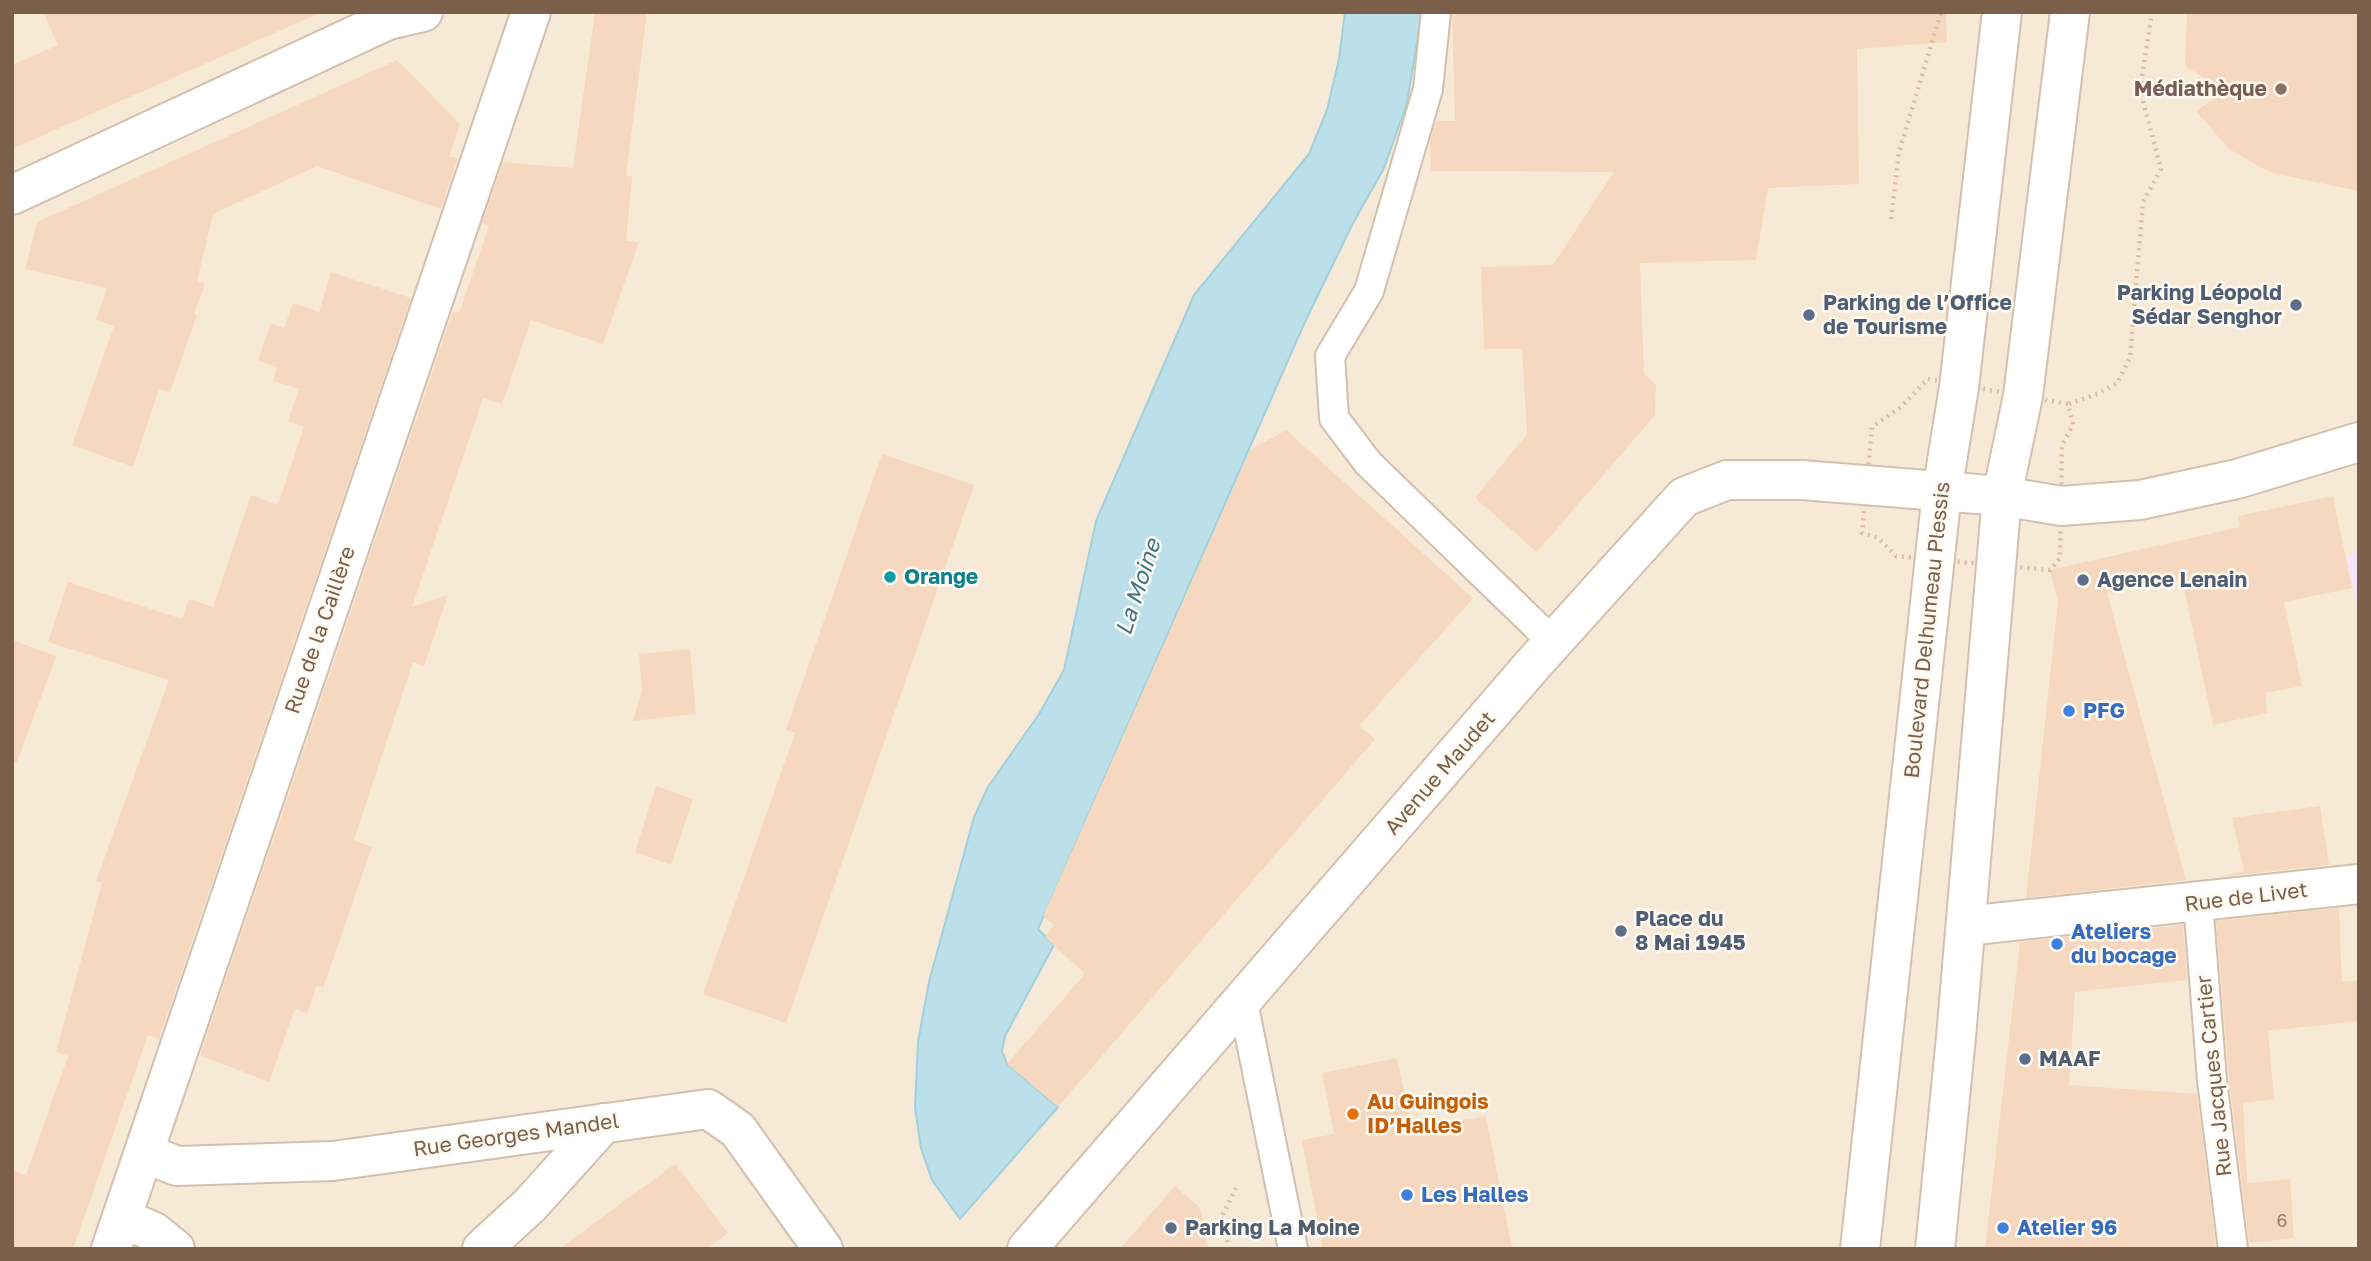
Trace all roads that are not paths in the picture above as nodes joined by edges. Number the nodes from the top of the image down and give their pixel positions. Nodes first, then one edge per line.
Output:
1 (424, 12) edge
2 (531, 12) edge
3 (1436, 12) edge
4 (2002, 12) edge
5 (2070, 12) edge
6 (12, 195) edge
7 (2359, 442) edge
8 (1942, 492) junction
9 (2002, 496) junction
10 (1553, 642) junction
11 (2359, 884) edge
12 (2198, 902) junction
13 (1966, 926) junction
14 (1242, 998) junction
15 (604, 1123) junction
16 (144, 1153) junction
17 (116, 1234) edge
18 (810, 1244) edge
19 (175, 1249) edge
20 (482, 1249) edge
21 (1027, 1249) edge
22 (1293, 1249) edge
23 (1860, 1249) edge
24 (1935, 1249) edge
25 (2232, 1249) edge

1 - 6 main road
2 - 16 main road, Rue de la Caillère
3 - 10 lane
4 - 8 main road, Boulevard Delhumeau Plessis
5 - 9 main road
7 - 9 main road, Avenue Maudet
8 - 9 main road, Avenue Maudet
8 - 10 main road, Avenue Maudet
8 - 23 main road, Boulevard Delhumeau Plessis
9 - 13 main road
10 - 14 main road, Avenue Maudet
11 - 12 main road, Rue de Livet
12 - 13 main road, Rue de Livet
12 - 25 lane, Rue Jacques Cartier
13 - 24 main road
14 - 21 main road, Avenue Maudet
14 - 22 lane
15 - 16 main road, Rue Georges Mandel
15 - 18 main road, Rue Georges Mandel
15 - 20 main road
16 - 17 main road, Rue de la Caillère
17 - 19 main road

